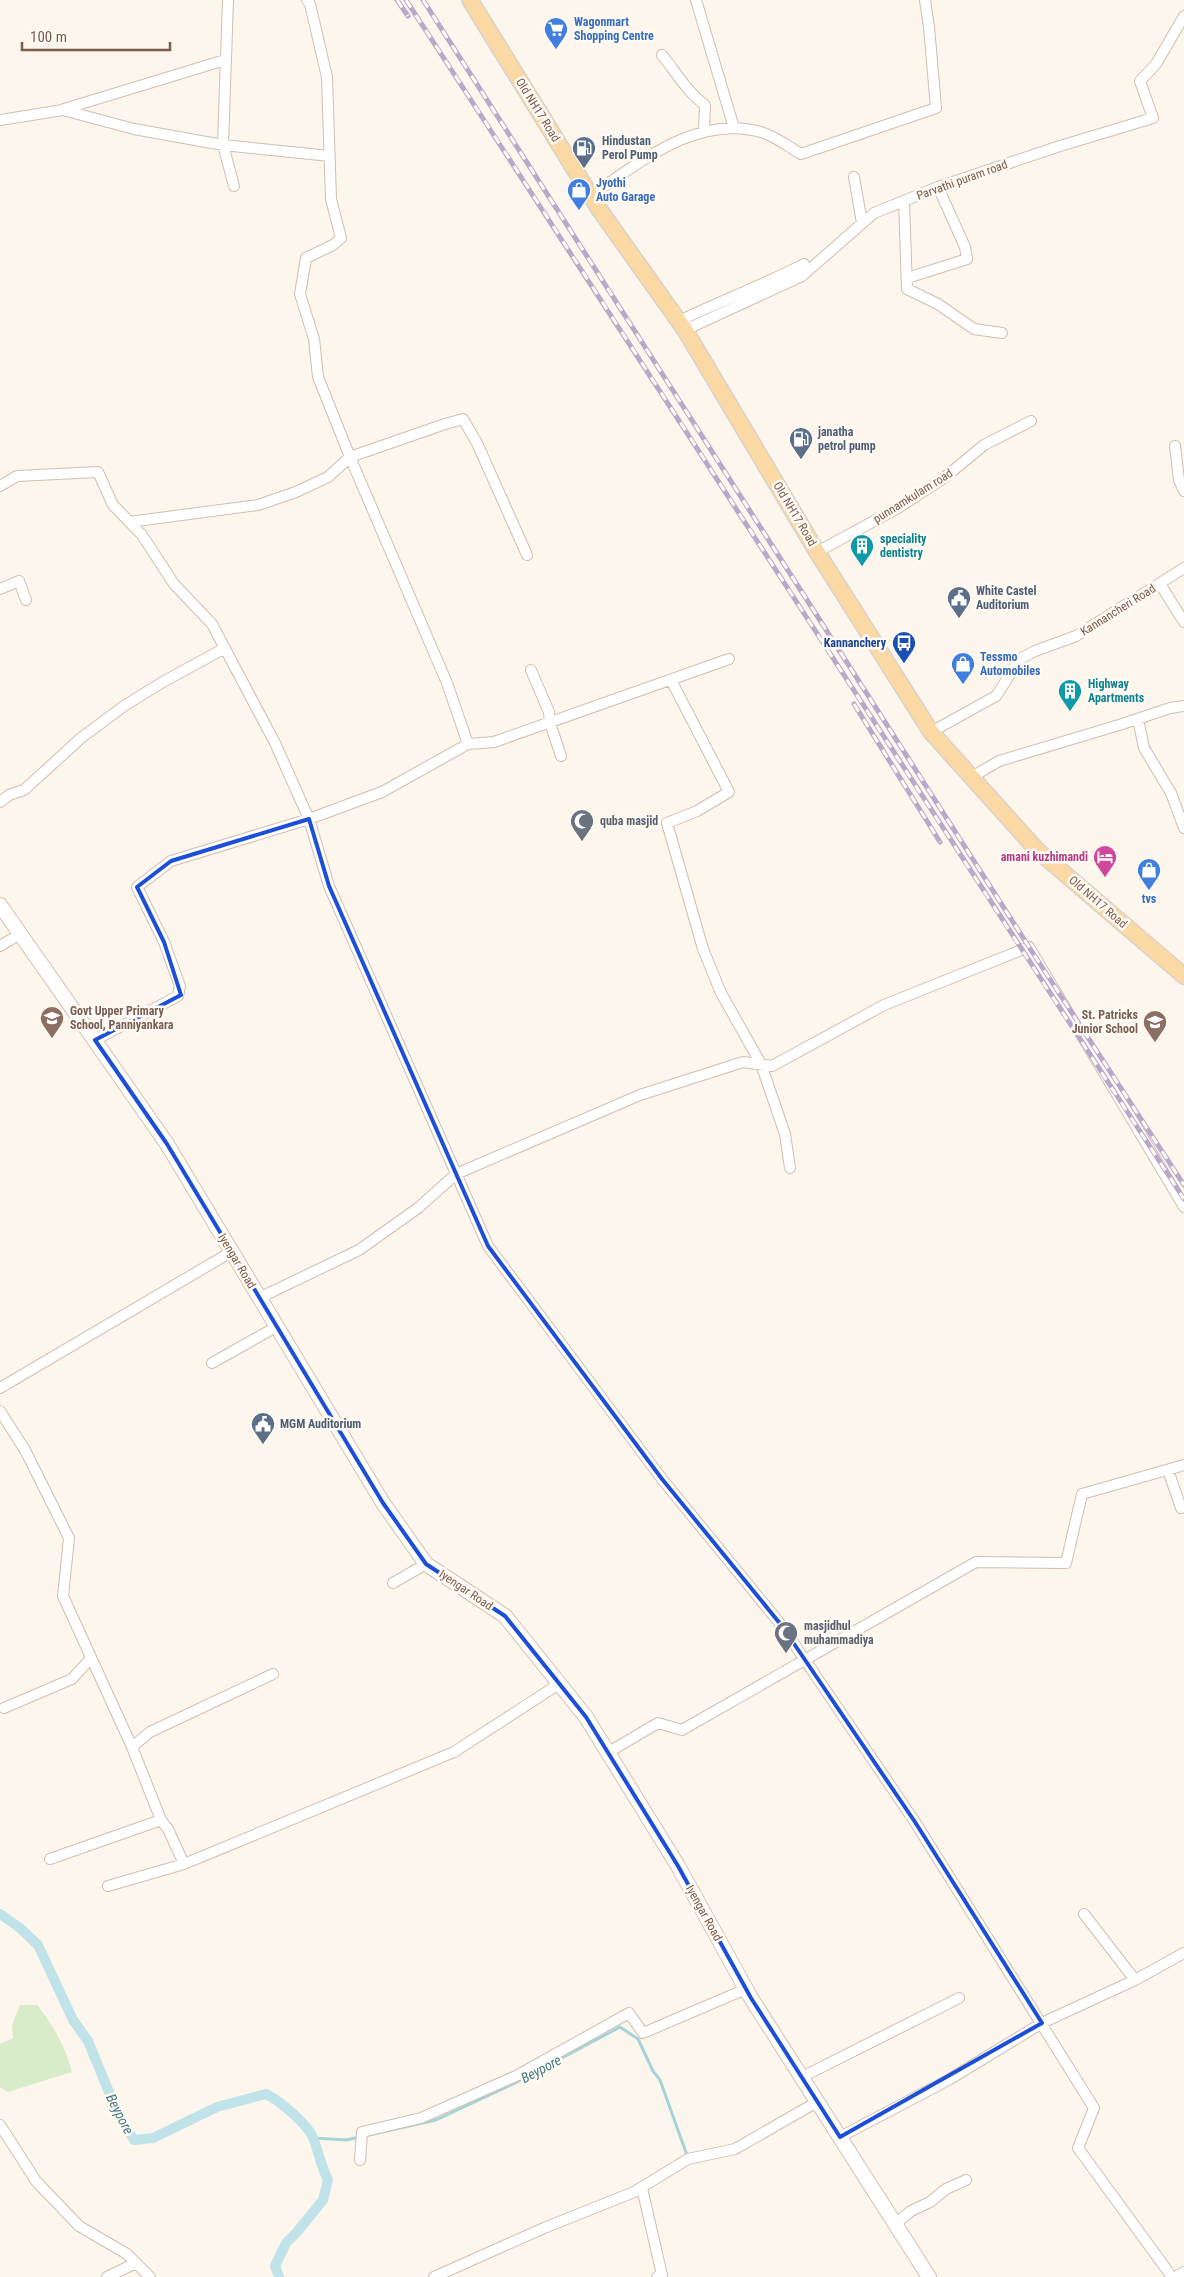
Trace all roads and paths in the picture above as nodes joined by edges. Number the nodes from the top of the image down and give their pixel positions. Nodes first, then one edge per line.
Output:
1 (228, 0) edge
2 (307, 0) edge
3 (470, 0) edge
4 (696, 0) edge
5 (925, 0) edge
6 (1184, 16) edge
7 (662, 55) dead end
8 (225, 60) junction
9 (63, 110) junction
10 (0, 120) edge
11 (734, 128) junction
12 (704, 130) junction
13 (223, 146) junction
14 (330, 156) junction
15 (854, 177) dead end
16 (234, 186) dead end
17 (938, 187) junction
18 (591, 196) junction
19 (904, 201) junction
20 (862, 223) junction
21 (804, 264) dead end
22 (907, 278) junction
23 (682, 325) junction
24 (1002, 333) dead end
25 (1031, 421) dead end
26 (1175, 446) dead end
27 (350, 457) junction
28 (0, 486) edge
29 (1184, 491) edge
30 (129, 522) junction
31 (817, 552) junction
32 (527, 555) dead end
33 (1184, 568) edge
34 (1160, 584) junction
35 (0, 589) edge
36 (26, 600) dead end
37 (1184, 622) edge
38 (225, 648) junction
39 (728, 659) dead end
40 (531, 670) dead end
41 (671, 680) junction
42 (1184, 706) edge
43 (1138, 719) junction
44 (550, 723) junction
45 (932, 732) junction
46 (468, 744) junction
47 (561, 756) dead end
48 (972, 777) junction
49 (0, 802) edge
50 (309, 819) junction
51 (1184, 828) edge
52 (0, 906) edge
53 (20, 934) junction
54 (0, 946) edge
55 (1184, 976) edge
56 (96, 1040) junction
57 (761, 1064) junction
58 (790, 1168) dead end
59 (456, 1174) junction
60 (1184, 1207) edge
61 (231, 1252) junction
62 (259, 1298) junction
63 (276, 1327) junction
64 (212, 1363) dead end
65 (0, 1388) edge
66 (0, 1411) edge
67 (1184, 1466) edge
68 (1168, 1470) junction
69 (1181, 1508) dead end
70 (426, 1564) junction
71 (393, 1584) dead end
72 (91, 1658) junction
73 (805, 1660) junction
74 (273, 1674) dead end
75 (560, 1684) junction
76 (4, 1708) dead end
77 (132, 1748) junction
78 (607, 1753) junction
79 (161, 1820) junction
80 (50, 1859) dead end
81 (184, 1864) junction
82 (108, 1886) dead end
83 (1084, 1914) dead end
84 (1184, 1953) edge
85 (1135, 1980) junction
86 (746, 1989) junction
87 (960, 1998) dead end
88 (1042, 2023) junction
89 (802, 2077) junction
90 (817, 2102) junction
91 (0, 2125) edge
92 (840, 2137) junction
93 (360, 2160) dead end
94 (966, 2180) dead end
95 (642, 2188) junction
96 (895, 2224) junction
97 (136, 2263) junction
98 (1184, 2274) edge
99 (661, 2276) edge
100 (107, 2277) edge
101 (150, 2277) edge
102 (434, 2277) edge
103 (929, 2277) edge
104 (1172, 2277) edge
105 (1179, 2277) edge

1 - 8 street
2 - 14 street
3 - 18 main road, Old NH17 Road
4 - 11 street
5 - 11 street
6 - 17 street, Parvathi puram road
7 - 12 street
8 - 9 street
8 - 13 street
9 - 10 street
9 - 13 street
11 - 12 street
12 - 18 street
13 - 14 street
13 - 16 street
14 - 27 street
15 - 20 street
17 - 19 street, Parvathi puram road
17 - 22 street
18 - 23 main road, Old NH17 Road
19 - 20 street, Parvathi puram road
19 - 22 street
20 - 23 street, Parvathi puram road
21 - 23 street
22 - 24 street
23 - 31 main road, Old NH17 Road
25 - 31 street, punnamkulam road
26 - 29 street
27 - 30 street
27 - 32 street
27 - 46 street
28 - 30 street
30 - 38 street
31 - 45 main road, Old NH17 Road
33 - 34 street, Kannancheri Road
34 - 37 street
34 - 45 street, Kannancheri Road
35 - 36 street
38 - 49 street
38 - 50 street
39 - 41 street
40 - 44 street
41 - 44 street
41 - 57 street
42 - 43 street
43 - 48 street
43 - 51 street
44 - 46 street
44 - 47 street
45 - 48 main road, Old NH17 Road
46 - 50 street
48 - 55 main road, Old NH17 Road
50 - 56 street
50 - 59 street
52 - 53 main road, Iyengar Road
53 - 54 street
53 - 56 main road, Iyengar Road
56 - 61 main road, Iyengar Road
57 - 58 street
57 - 59 street
57 - 60 street
59 - 62 street
59 - 73 street
61 - 62 main road, Iyengar Road
61 - 65 street
62 - 63 main road, Iyengar Road
63 - 64 street
63 - 70 main road, Iyengar Road
66 - 72 street
67 - 68 street
68 - 69 street
68 - 73 street
70 - 71 street
70 - 75 main road, Iyengar Road
72 - 76 street
72 - 77 street
73 - 78 street
73 - 88 street
74 - 77 street
75 - 78 main road, Iyengar Road
75 - 81 street
77 - 79 street
78 - 86 main road, Iyengar Road
79 - 80 street
79 - 81 street
81 - 82 street
83 - 85 street
84 - 85 street
85 - 88 street
86 - 89 main road, Iyengar Road
86 - 93 street
87 - 89 street
88 - 92 street
88 - 104 street
89 - 90 main road, Iyengar Road
90 - 92 main road, Iyengar Road
90 - 95 street
91 - 97 street
92 - 96 main road, Iyengar Road
94 - 96 street
95 - 99 street
95 - 102 street
96 - 103 main road, Iyengar Road
97 - 100 street
97 - 101 street
98 - 105 main road

